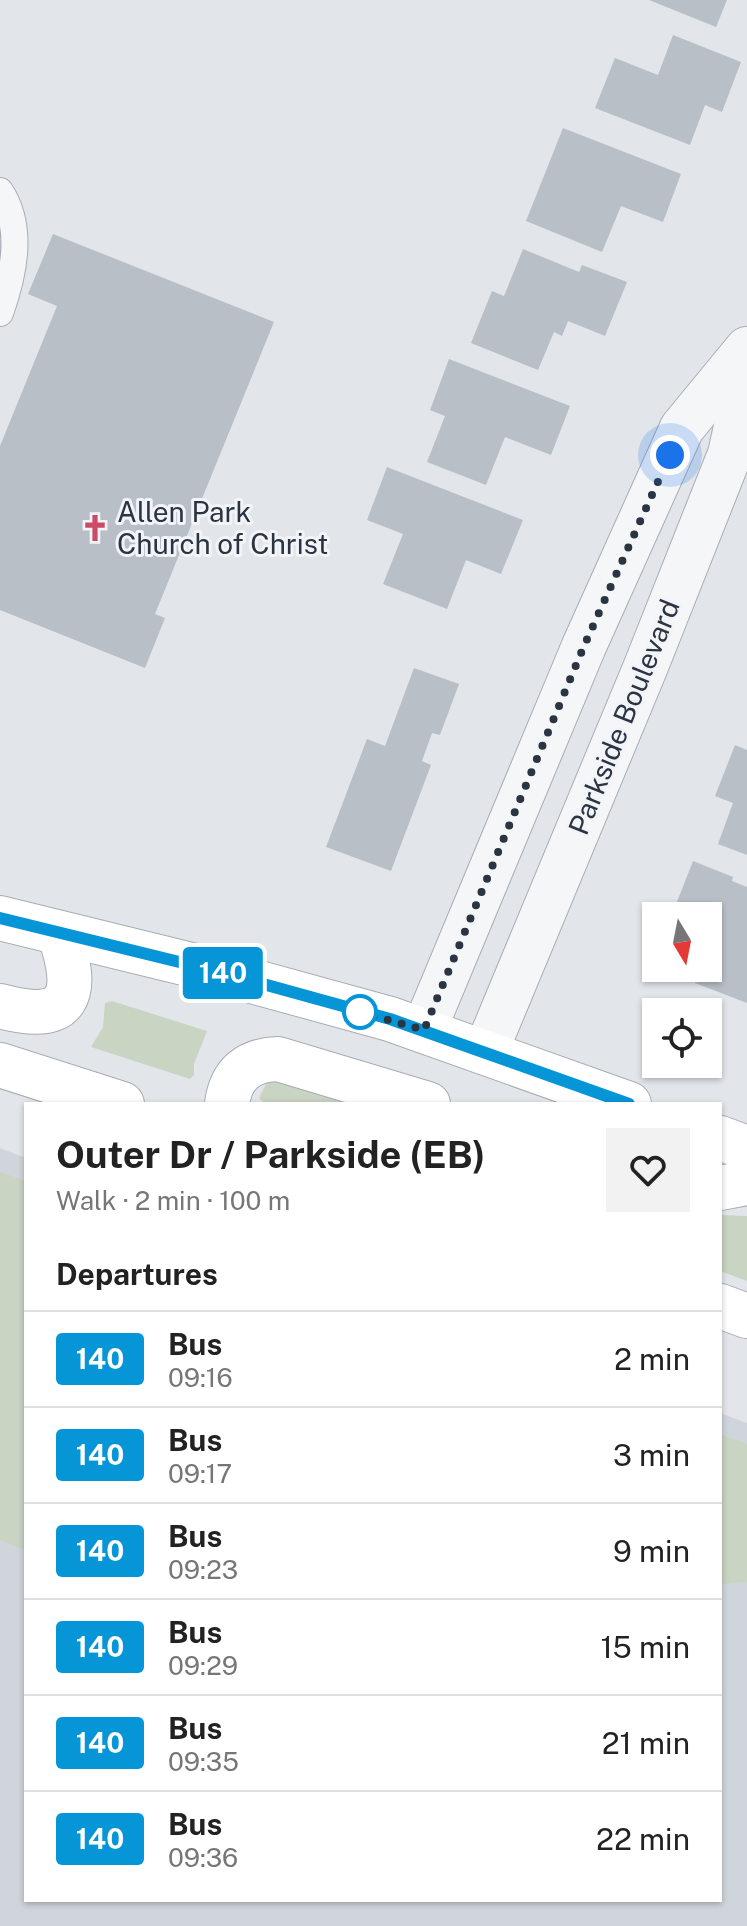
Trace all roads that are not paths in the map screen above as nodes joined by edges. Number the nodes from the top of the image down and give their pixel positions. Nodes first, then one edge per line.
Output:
1 (0, 191) edge
2 (0, 313) edge
3 (747, 349) edge
4 (747, 377) edge
5 (0, 918) edge
6 (59, 933) junction
7 (0, 1006) edge
8 (424, 1030) junction
9 (486, 1051) junction
10 (0, 1065) edge
11 (116, 1102) edge
12 (227, 1102) edge
13 (421, 1102) edge
14 (624, 1102) edge
15 (722, 1139) edge
16 (747, 1148) edge
17 (747, 1183) edge
18 (722, 1188) edge
19 (722, 1307) edge
20 (747, 1316) edge

1 - 2 lane
3 - 8 street
4 - 9 street, Parkside Boulevard
5 - 6 main road
6 - 7 main road
6 - 8 main road
8 - 9 main road
9 - 14 main road
10 - 11 main road
12 - 13 main road
15 - 16 main road
17 - 18 main road
19 - 20 main road

